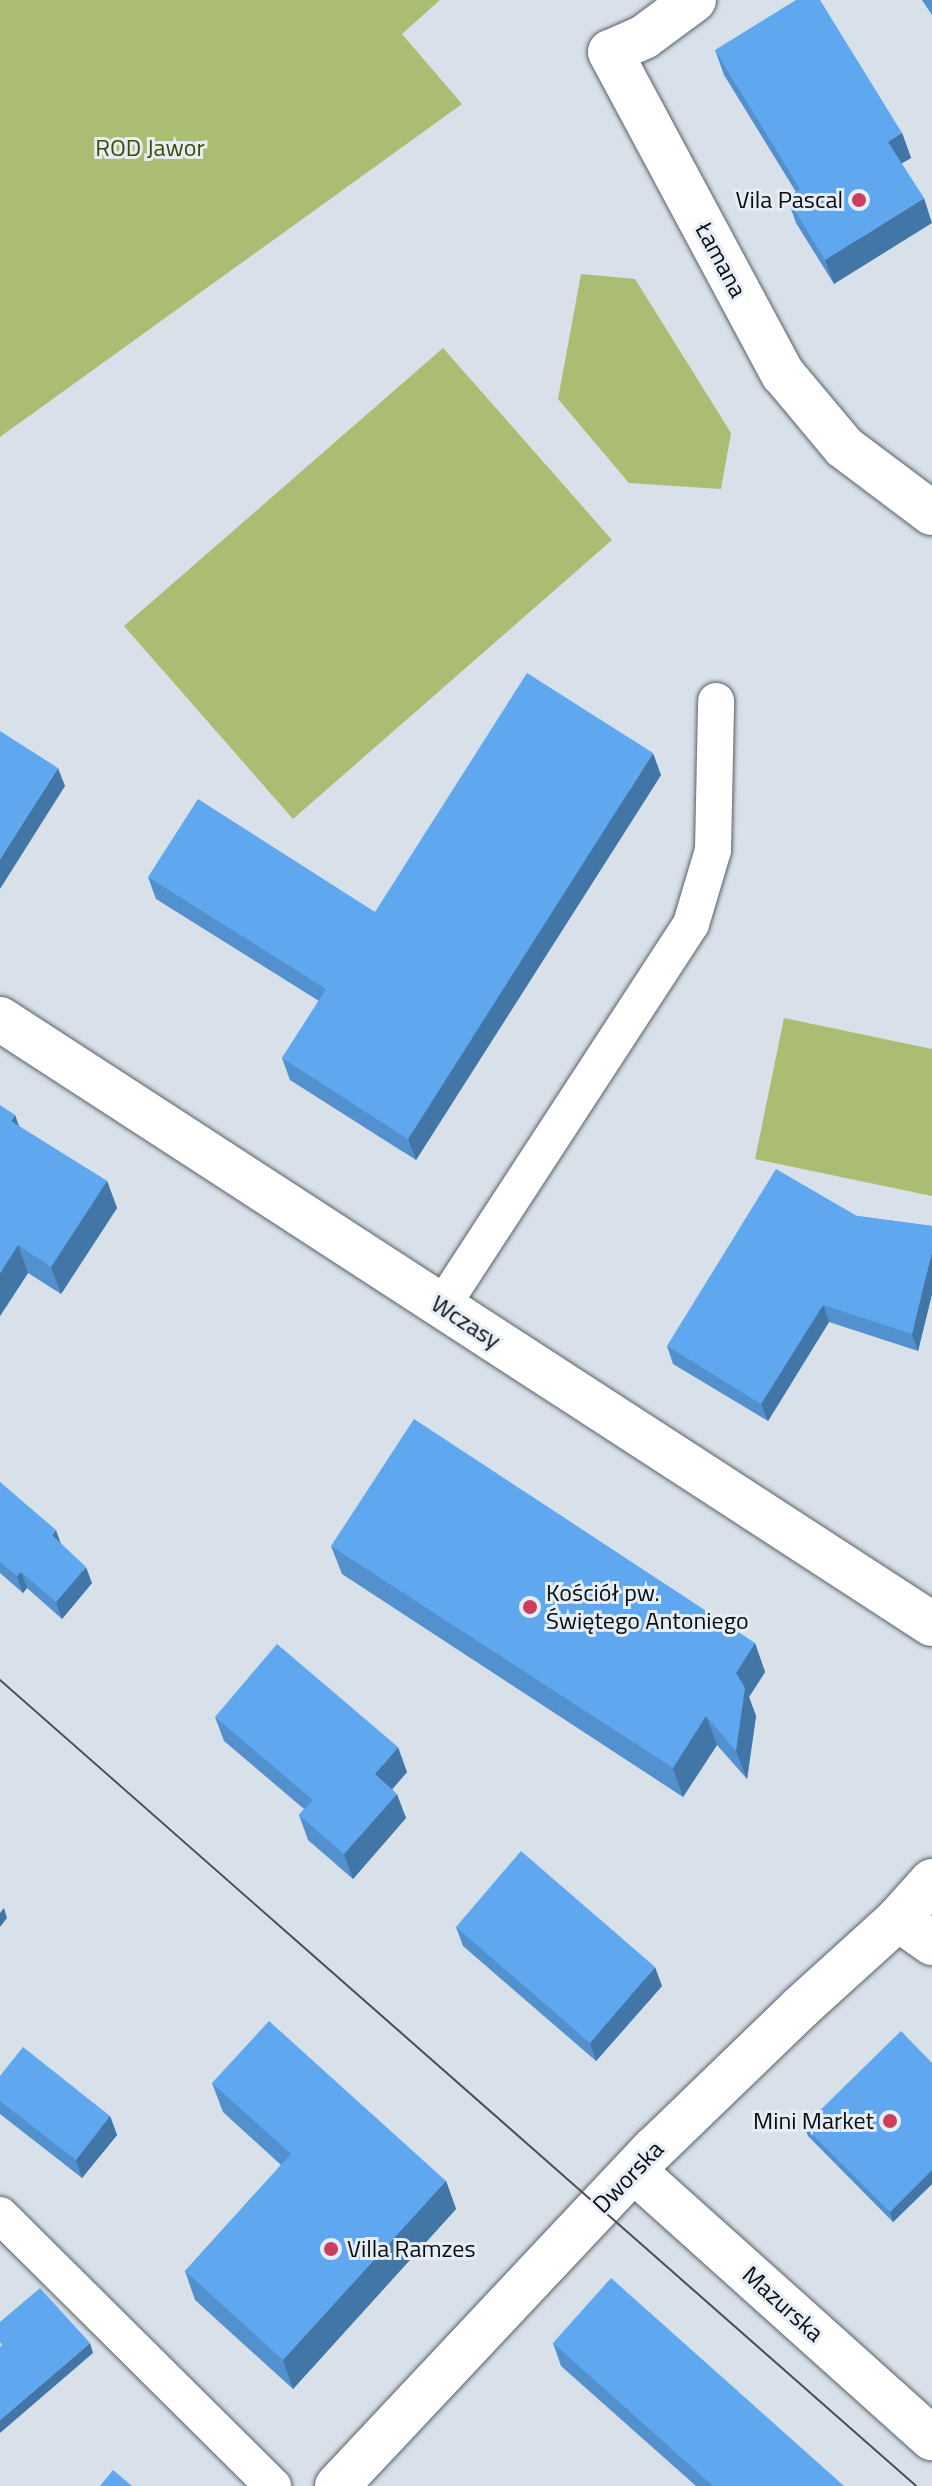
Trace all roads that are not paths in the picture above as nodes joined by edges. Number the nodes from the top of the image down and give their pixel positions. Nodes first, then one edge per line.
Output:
1 (694, 0) edge
2 (932, 513) edge
3 (716, 701) dead end
4 (0, 1019) edge
5 (442, 1306) junction
6 (932, 1624) edge
7 (932, 1881) edge
8 (915, 1931) edge
9 (634, 2171) junction
10 (0, 2215) edge
11 (932, 2438) edge
12 (273, 2486) edge
13 (337, 2486) edge

1 - 2 street, Łamana
3 - 5 lane
4 - 5 street, Wczasy
5 - 6 street, Wczasy
7 - 8 street, Dworska
8 - 9 street, Dworska
9 - 11 street, Mazurska
9 - 13 street, Dworska
10 - 12 lane

